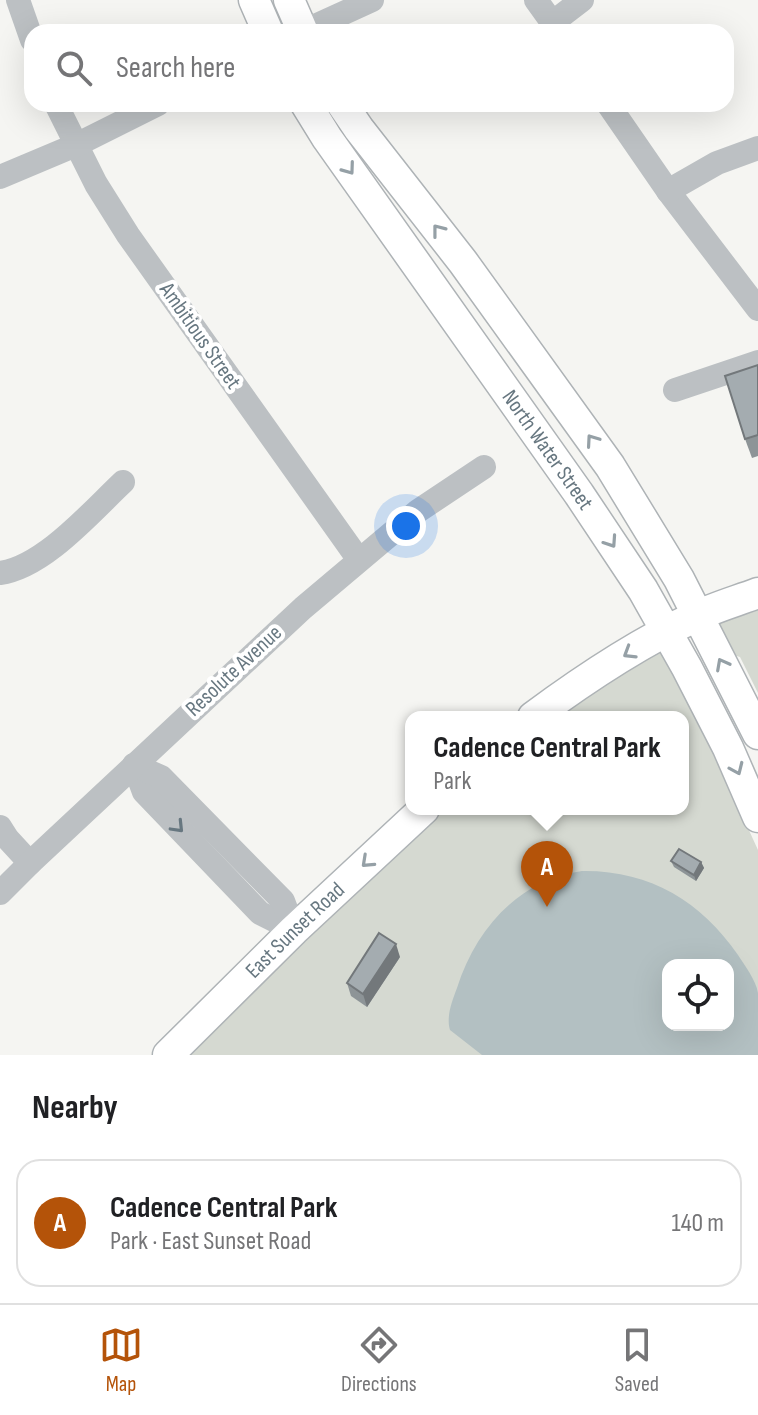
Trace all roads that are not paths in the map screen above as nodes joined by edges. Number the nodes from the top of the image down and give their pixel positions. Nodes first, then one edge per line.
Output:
1 (18, 0) edge
2 (254, 0) edge
3 (289, 0) edge
4 (372, 0) edge
5 (536, 0) edge
6 (582, 0) edge
7 (26, 24) edge
8 (264, 24) edge
9 (300, 24) edge
10 (320, 24) edge
11 (554, 24) edge
12 (559, 24) edge
13 (60, 112) edge
14 (142, 112) edge
15 (311, 112) edge
16 (347, 112) edge
17 (614, 112) edge
18 (76, 145) junction
19 (758, 148) edge
20 (0, 177) edge
21 (668, 191) junction
22 (758, 309) edge
23 (758, 362) edge
24 (675, 390) dead end
25 (484, 467) dead end
26 (123, 482) dead end
27 (359, 560) junction
28 (0, 573) edge
29 (758, 593) edge
30 (697, 615) junction
31 (666, 631) junction
32 (542, 711) edge
33 (758, 734) edge
34 (134, 765) junction
35 (418, 815) edge
36 (758, 817) edge
37 (0, 827) edge
38 (30, 863) junction
39 (0, 893) edge
40 (294, 930) junction
41 (168, 1055) edge

1 - 7 street
2 - 8 main road
3 - 9 main road
4 - 10 street
5 - 11 street
6 - 12 street
13 - 18 street, Ambitious Street
14 - 18 street
15 -> 31 main road, North Water Street
30 -> 16 main road, North Water Street
17 - 21 street
18 - 20 street
18 - 27 street, Ambitious Street
19 - 21 street
21 - 22 street
23 - 24 street
25 - 27 street, Resolute Avenue
26 - 28 street
27 - 34 street, Resolute Avenue
29 - 30 main road
30 - 31 main road
33 -> 30 main road, North Water Street
31 -> 32 main road
31 -> 36 main road, North Water Street
34 - 38 street, Resolute Avenue
34 - 40 street
35 -> 40 main road, East Sunset Road
37 - 38 street
38 - 39 street, Resolute Avenue
40 - 41 main road, East Sunset Road

